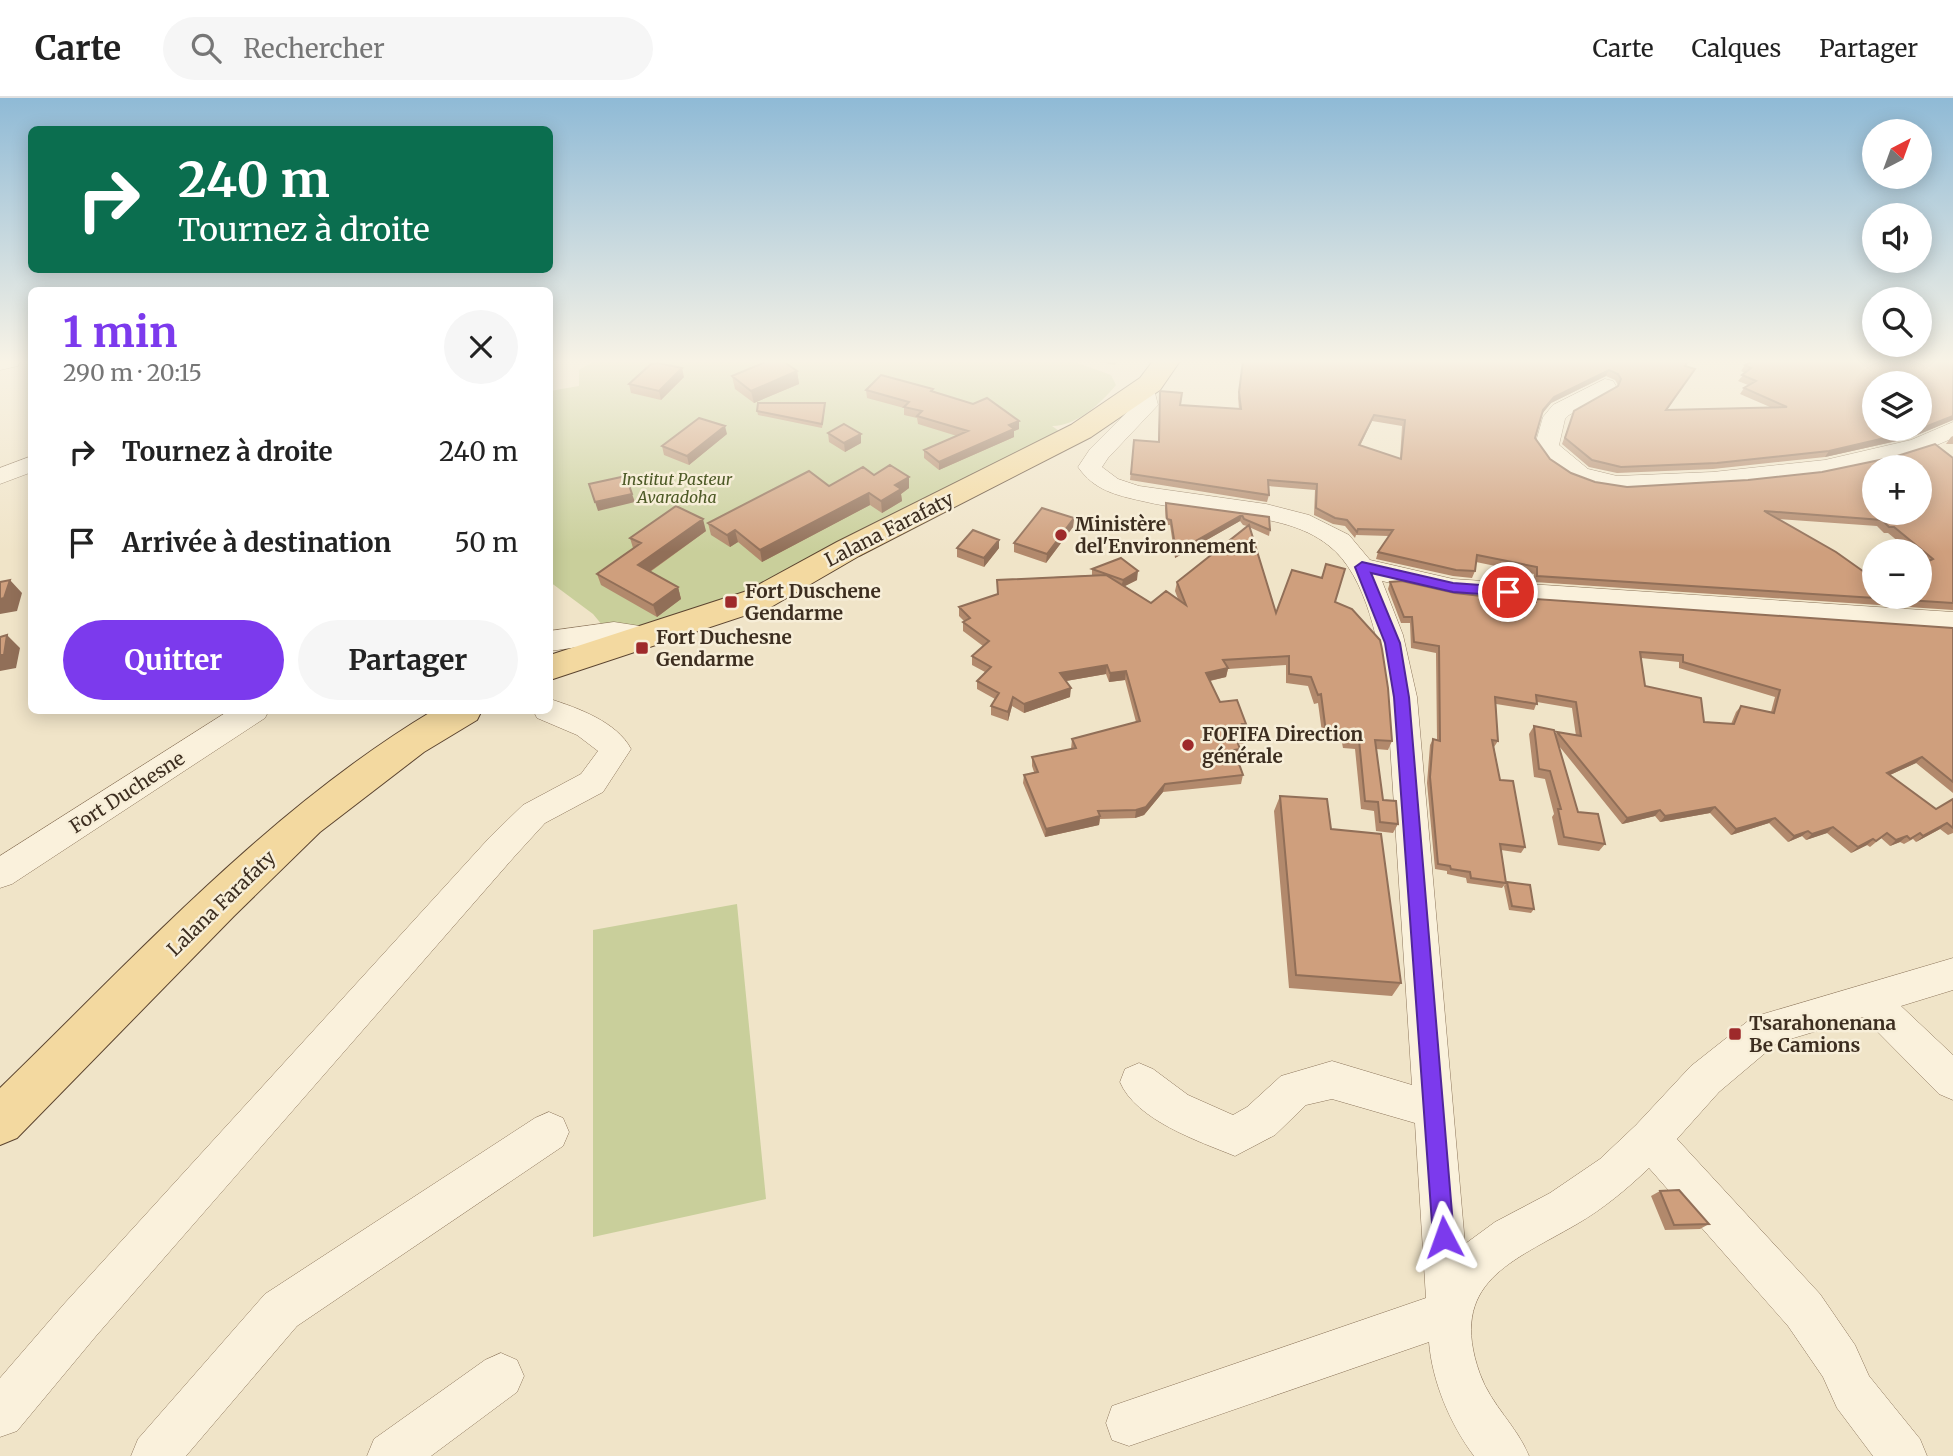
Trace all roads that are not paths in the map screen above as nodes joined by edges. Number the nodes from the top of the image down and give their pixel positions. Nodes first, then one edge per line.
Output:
1 (1091, 424) edge
2 (1128, 424) edge
3 (1552, 424) edge
4 (1953, 429) edge
5 (28, 465) edge
6 (0, 477) edge
7 (1362, 567) junction
8 (1953, 622) edge
9 (643, 635) junction
10 (553, 641) edge
11 (553, 667) edge
12 (553, 712) edge
13 (248, 714) edge
14 (457, 714) edge
15 (0, 874) edge
16 (1953, 974) edge
17 (1869, 999) junction
18 (1953, 1081) edge
19 (1139, 1082) dead end
20 (1434, 1110) junction
21 (0, 1121) edge
22 (549, 1132) dead end
23 (1650, 1139) junction
24 (1450, 1312) junction
25 (501, 1376) dead end
26 (0, 1414) edge
27 (1129, 1423) dead end
28 (155, 1456) edge
29 (391, 1456) edge
30 (1505, 1456) edge
31 (1903, 1456) edge

1 - 9 main road, Lalana Farafaty
2 - 7 street
3 - 4 street
5 - 6 street
7 - 8 street
7 - 20 street
9 - 10 street
9 - 11 main road, Lalana Farafaty
12 - 26 street
13 - 15 street, Fort Duchesne
14 - 21 main road, Lalana Farafaty
16 - 17 street
17 - 18 street
17 - 23 street
19 - 20 street
20 - 24 street
22 - 28 street
23 - 24 street
23 - 31 street
24 - 27 street
24 - 30 street
25 - 29 street

